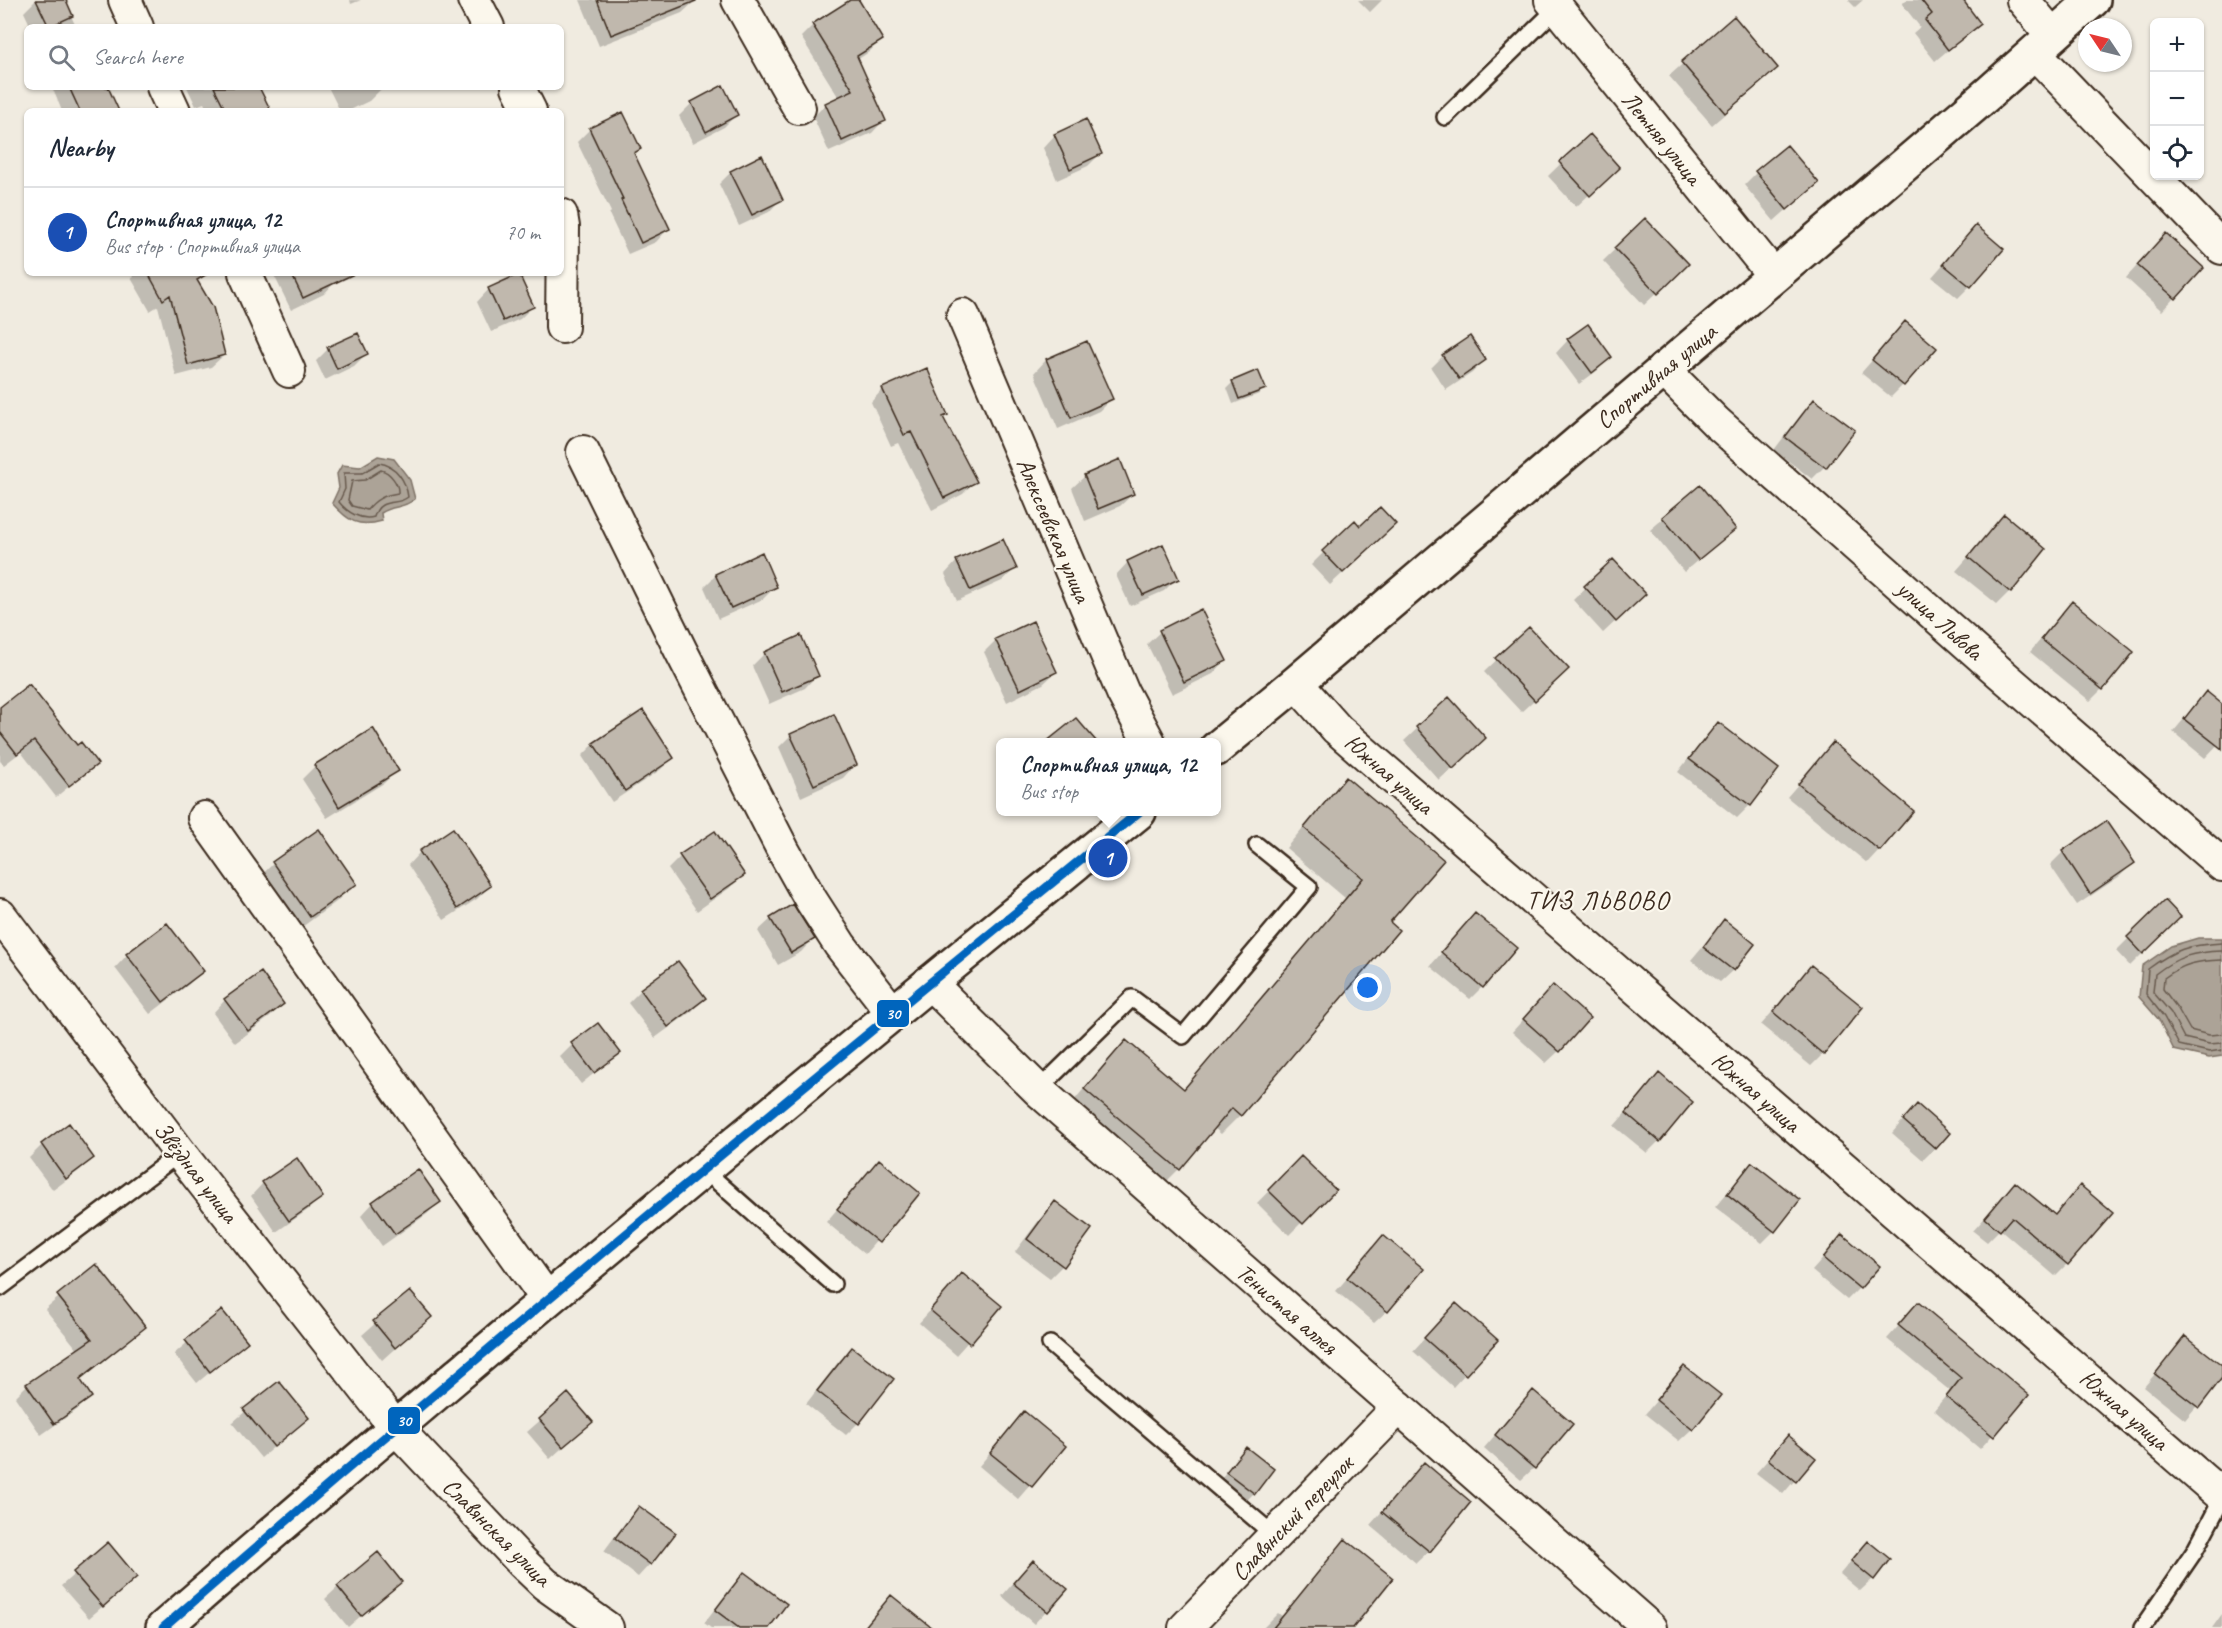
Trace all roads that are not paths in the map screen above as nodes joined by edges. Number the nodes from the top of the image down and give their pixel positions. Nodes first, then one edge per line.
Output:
1 (125, 0) edge
2 (474, 0) edge
3 (738, 0) edge
4 (2023, 0) edge
5 (2093, 0) edge
6 (1554, 4) edge
7 (135, 24) edge
8 (486, 24) edge
9 (2044, 44) junction
10 (164, 90) edge
11 (520, 90) edge
12 (173, 108) edge
13 (528, 108) edge
14 (799, 108) dead end
15 (1445, 117) dead end
16 (2222, 248) edge
17 (246, 276) edge
18 (563, 276) edge
19 (1774, 276) junction
20 (963, 315) dead end
21 (562, 327) dead end
22 (1663, 369) junction
23 (289, 371) dead end
24 (583, 452) dead end
25 (1296, 683) junction
26 (1147, 738) edge
27 (1221, 745) edge
28 (1134, 816) edge
29 (204, 818) dead end
30 (1257, 845) dead end
31 (2222, 865) edge
32 (0, 915) edge
33 (929, 982) junction
34 (892, 1012) junction
35 (1038, 1090) junction
36 (180, 1153) junction
37 (703, 1169) junction
38 (833, 1284) dead end
39 (0, 1288) edge
40 (547, 1299) junction
41 (1050, 1344) dead end
42 (1399, 1407) junction
43 (395, 1427) junction
44 (2222, 1497) edge
45 (1275, 1536) junction
46 (163, 1628) edge
47 (607, 1628) edge
48 (1185, 1628) edge
49 (1650, 1628) edge
50 (2142, 1628) edge

1 - 7 street
2 - 8 street
3 - 14 street
4 - 9 street
5 - 9 street, Спортивная улица
6 - 15 lane
6 - 19 street, Летняя улица
9 - 16 street
9 - 19 street, Спортивная улица
10 - 12 street
11 - 13 street
17 - 23 street
18 - 21 street
19 - 22 street, Спортивная улица
20 - 26 street, Алексеевская улица
22 - 25 street, Спортивная улица
22 - 31 street, улица Львова
24 - 34 street
25 - 27 street, Спортивная улица
25 - 44 street, Южная улица
28 - 33 street
29 - 40 street
30 - 35 lane
32 - 36 street, Звёздная улица
33 - 34 street
33 - 35 street, Тенистая аллея
34 - 37 street
35 - 42 street, Тенистая аллея
36 - 39 lane
36 - 43 street, Звёздная улица
37 - 38 lane
37 - 40 street
40 - 43 street
41 - 45 lane
42 - 45 street, Славянский переулок
42 - 49 street, Тенистая аллея
43 - 46 street
43 - 47 street, Славянская улица
44 - 50 lane
45 - 48 street, Славянский переулок

